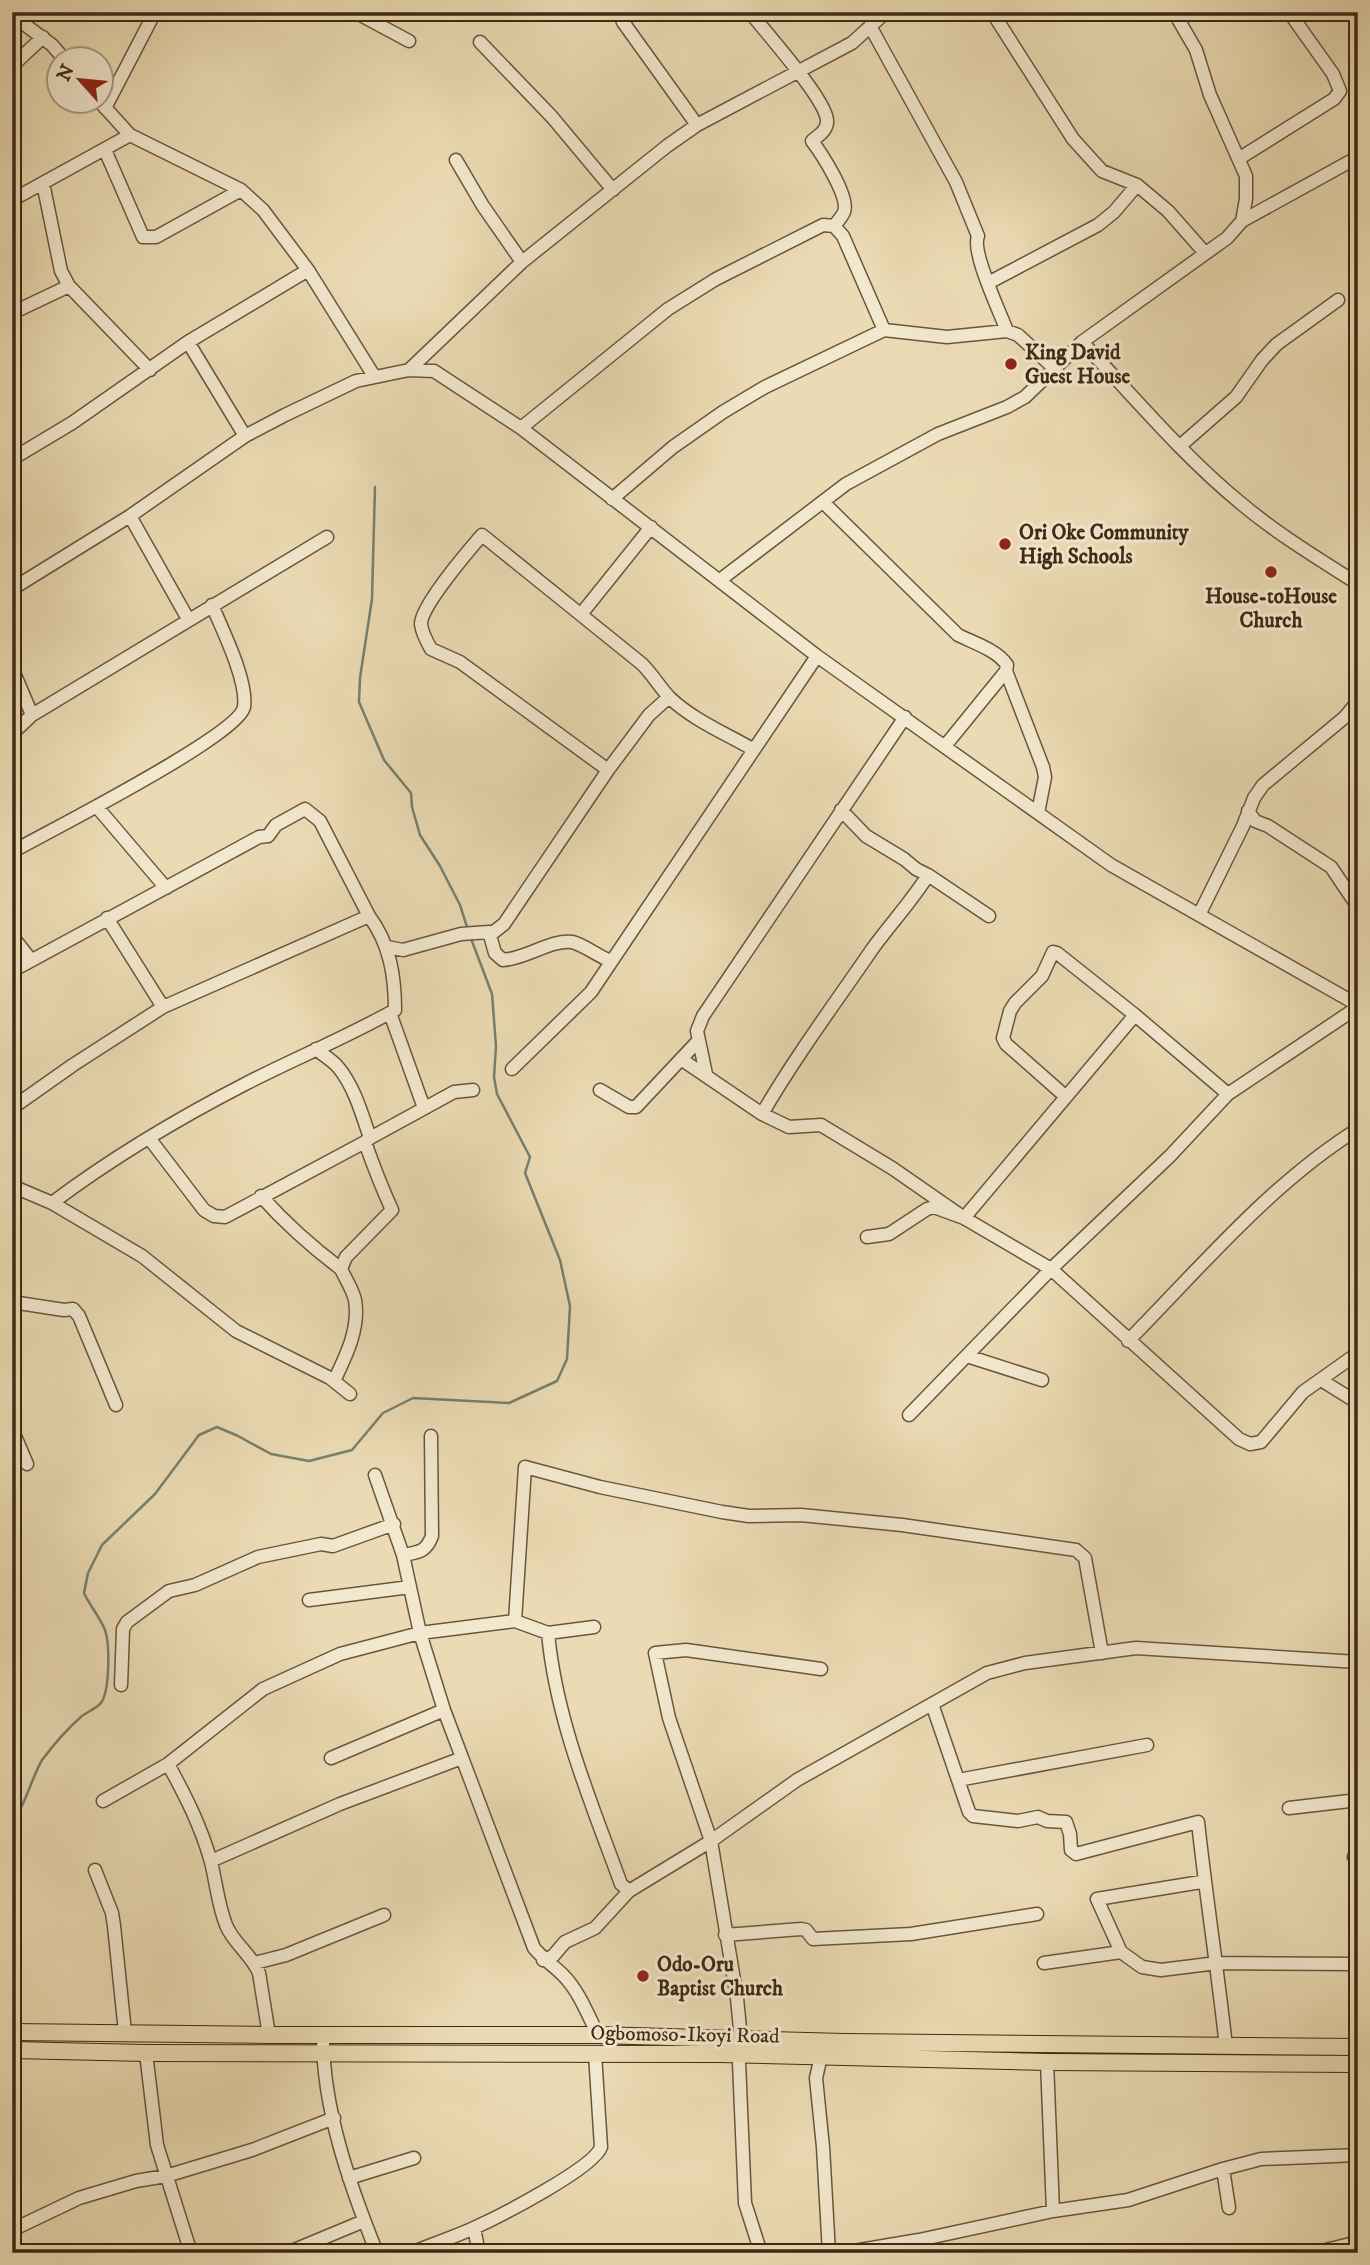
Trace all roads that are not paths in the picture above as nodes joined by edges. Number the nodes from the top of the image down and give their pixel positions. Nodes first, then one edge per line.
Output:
1 (155, 12) edge
2 (355, 12) edge
3 (619, 12) edge
4 (750, 12) edge
5 (885, 12) edge
6 (992, 12) edge
7 (1174, 12) edge
8 (1289, 12) edge
9 (12, 15) edge
10 (870, 26) junction
11 (43, 37) junction
12 (409, 41) dead end
13 (480, 42) dead end
14 (52, 46) edge
15 (12, 66) edge
16 (799, 72) junction
17 (116, 82) edge
18 (113, 116) edge
19 (697, 125) junction
20 (130, 135) junction
21 (105, 150) junction
22 (1358, 157) edge
23 (1240, 158) junction
24 (456, 160) dead end
25 (43, 183) junction
26 (1137, 186) junction
27 (241, 190) junction
28 (613, 190) junction
29 (12, 200) edge
30 (1242, 221) junction
31 (834, 226) junction
32 (1205, 253) junction
33 (522, 262) junction
34 (308, 270) junction
35 (988, 283) junction
36 (69, 286) junction
37 (1338, 300) dead end
38 (12, 313) edge
39 (884, 330) junction
40 (1007, 331) junction
41 (188, 342) junction
42 (1082, 342) junction
43 (1054, 368) junction
44 (150, 370) junction
45 (409, 370) junction
46 (374, 376) junction
47 (521, 428) junction
48 (246, 436) junction
49 (1180, 446) junction
50 (12, 459) edge
51 (612, 499) junction
52 (823, 502) junction
53 (130, 516) junction
54 (651, 527) junction
55 (327, 537) dead end
56 (720, 580) junction
57 (1358, 584) edge
58 (12, 589) edge
59 (212, 605) junction
60 (582, 613) junction
61 (188, 619) junction
62 (817, 656) junction
63 (12, 668) edge
64 (1006, 671) junction
65 (669, 697) junction
66 (1356, 708) edge
67 (32, 715) junction
68 (905, 717) junction
69 (12, 734) edge
70 (945, 746) junction
71 (754, 750) junction
72 (608, 770) junction
73 (97, 807) junction
74 (841, 810) junction
75 (1038, 813) junction
76 (1248, 819) junction
77 (12, 852) edge
78 (928, 875) junction
79 (166, 888) junction
80 (1358, 907) edge
81 (1199, 915) junction
82 (369, 916) junction
83 (989, 916) dead end
84 (107, 918) junction
85 (12, 936) edge
86 (490, 936) junction
87 (387, 947) junction
88 (31, 960) junction
89 (611, 961) junction
90 (12, 971) edge
91 (1358, 1006) edge
92 (163, 1007) junction
93 (390, 1013) junction
94 (1135, 1015) junction
95 (698, 1041) junction
96 (316, 1049) junction
97 (681, 1059) junction
98 (512, 1069) dead end
99 (706, 1074) junction
100 (473, 1090) dead end
101 (600, 1090) dead end
102 (1228, 1094) junction
103 (1065, 1096) junction
104 (12, 1108) edge
105 (424, 1108) junction
106 (762, 1114) junction
107 (1358, 1129) edge
108 (149, 1138) junction
109 (367, 1140) junction
110 (12, 1186) edge
111 (261, 1196) junction
112 (52, 1203) junction
113 (964, 1218) junction
114 (867, 1237) dead end
115 (341, 1269) junction
116 (1051, 1269) junction
117 (12, 1302) edge
118 (1128, 1340) junction
119 (1358, 1353) edge
120 (967, 1356) junction
121 (1042, 1380) dead end
122 (1321, 1380) junction
123 (334, 1381) junction
124 (350, 1394) dead end
125 (1358, 1403) edge
126 (116, 1405) dead end
127 (909, 1415) dead end
128 (12, 1429) edge
129 (431, 1436) dead end
130 (27, 1464) dead end
131 (375, 1475) dead end
132 (394, 1524) junction
133 (403, 1555) junction
134 (410, 1587) junction
135 (309, 1600) dead end
136 (515, 1620) junction
137 (594, 1627) dead end
138 (421, 1633) junction
139 (548, 1633) junction
140 (1102, 1653) junction
141 (1358, 1662) edge
142 (821, 1669) dead end
143 (121, 1685) dead end
144 (932, 1704) junction
145 (444, 1710) junction
146 (1147, 1745) dead end
147 (331, 1758) dead end
148 (462, 1758) junction
149 (168, 1764) junction
150 (958, 1780) junction
151 (1358, 1800) edge
152 (103, 1801) dead end
153 (1289, 1808) dead end
154 (711, 1841) junction
155 (211, 1861) junction
156 (95, 1870) dead end
157 (1204, 1883) junction
158 (629, 1891) junction
159 (1037, 1914) dead end
160 (384, 1915) dead end
161 (725, 1935) junction
162 (1121, 1952) junction
163 (543, 1960) junction
164 (255, 1963) junction
165 (1044, 1963) dead end
166 (1217, 1963) junction
167 (1358, 1964) edge
168 (12, 2032) edge
169 (125, 2032) junction
170 (323, 2034) junction
171 (269, 2035) junction
172 (598, 2035) junction
173 (742, 2047) junction
174 (1226, 2047) junction
175 (1358, 2048) edge
176 (12, 2050) edge
177 (323, 2052) junction
178 (146, 2053) junction
179 (594, 2054) junction
180 (821, 2056) junction
181 (1047, 2062) junction
182 (1358, 2064) edge
183 (334, 2118) junction
184 (1358, 2155) edge
185 (414, 2158) dead end
186 (1223, 2169) junction
187 (166, 2176) junction
188 (349, 2178) junction
189 (1229, 2208) dead end
190 (1053, 2211) junction
191 (364, 2221) junction
192 (474, 2228) junction
193 (12, 2230) edge
194 (1358, 2242) edge
195 (191, 2253) edge
196 (287, 2253) edge
197 (377, 2253) edge
198 (411, 2253) edge
199 (479, 2253) edge
200 (761, 2253) edge
201 (829, 2253) edge
202 (842, 2253) edge
203 (1314, 2253) edge

1 - 17 street
2 - 12 street
3 - 19 street
4 - 16 street
5 - 10 street
6 - 26 street
7 - 23 street
8 - 23 street
9 - 11 street
10 - 16 street
10 - 35 street
11 - 14 street
11 - 15 street
13 - 28 street
16 - 19 street
16 - 31 street
18 - 20 street
19 - 28 street
20 - 21 street
20 - 27 street
21 - 25 street
21 - 27 street
22 - 30 street
23 - 30 street
24 - 33 street
25 - 29 street
25 - 36 street
26 - 32 street
26 - 35 street
27 - 34 street
28 - 33 street
30 - 32 street
31 - 39 street
31 - 47 street
32 - 42 street
33 - 45 street
34 - 41 street
34 - 46 street
35 - 40 street
36 - 38 street
36 - 44 street
37 - 49 street
39 - 40 street
39 - 51 street
40 - 43 street
41 - 44 street
41 - 48 street
42 - 43 street
42 - 49 street
43 - 52 street
44 - 50 street
45 - 46 street
45 - 47 street
46 - 48 street
47 - 51 street
48 - 53 street
49 - 57 street
51 - 54 street
52 - 56 street
52 - 64 street
53 - 58 street
53 - 61 street
54 - 56 street
54 - 60 street
55 - 59 street
56 - 62 street
59 - 61 street
59 - 73 street
60 - 65 street
60 - 72 street
61 - 67 street
62 - 68 street
62 - 71 street
63 - 67 street
64 - 70 street
64 - 75 street
65 - 71 street
65 - 72 street
66 - 76 street
67 - 69 street
68 - 70 street
68 - 74 street
70 - 75 street
71 - 89 street
72 - 86 street
73 - 77 street
73 - 79 street
74 - 78 street
74 - 95 street
75 - 81 street
76 - 80 street
76 - 81 street
78 - 83 street
78 - 106 street
79 - 82 street
79 - 84 street
81 - 91 street
82 - 87 street
82 - 92 street
84 - 88 street
84 - 92 street
85 - 88 street
86 - 87 street
86 - 89 street
87 - 93 street
88 - 90 street
89 - 98 street
91 - 102 street
92 - 104 street
93 - 96 street
93 - 105 street
94 - 102 street
94 - 103 street
94 - 103 street
95 - 97 street
95 - 99 street
96 - 108 street
96 - 109 street
97 - 99 street
97 - 101 street
99 - 106 street
100 - 105 street
102 - 116 street
103 - 113 street
105 - 109 street
106 - 113 street
107 - 118 street
108 - 111 street
108 - 112 street
109 - 111 street
109 - 115 street
110 - 112 street
111 - 115 street
112 - 123 street
113 - 114 street
113 - 116 street
115 - 123 street
116 - 118 street
116 - 120 street
117 - 126 street
118 - 122 street
119 - 122 street
120 - 121 street
120 - 127 street
122 - 125 street
123 - 124 street
128 - 130 street
129 - 133 street
131 - 132 street
132 - 133 street
132 - 143 street
133 - 134 street
134 - 135 street
134 - 138 street
136 - 138 street
136 - 139 street
136 - 140 street
137 - 139 street
138 - 145 street
138 - 149 street
139 - 158 street
140 - 141 street
140 - 144 street
142 - 154 street
144 - 150 street
144 - 154 street
145 - 147 street
145 - 148 street
146 - 150 street
148 - 155 street
148 - 163 street
149 - 152 street
149 - 155 street
150 - 157 street
151 - 153 street
154 - 158 street
154 - 161 street
155 - 164 street
156 - 169 street
157 - 162 street
157 - 166 street
158 - 163 street
159 - 161 street
160 - 164 street
161 - 173 street
162 - 165 street
162 - 166 street
163 - 172 street
164 - 171 street
166 - 167 street
166 - 174 street
168 - 169 main road, Ogbomoso-Ikoyi Road
169 - 171 main road, Ogbomoso-Ikoyi Road
170 - 171 main road, Ogbomoso-Ikoyi Road
170 - 172 main road, Ogbomoso-Ikoyi Road
170 - 177 street
172 - 173 main road, Ogbomoso-Ikoyi Road
173 - 174 main road, Ogbomoso-Ikoyi Road
173 - 179 main road, Ogbomoso-Ikoyi Road
173 - 180 main road, Ogbomoso-Ikoyi Road
173 - 200 street
174 - 175 main road, Ogbomoso-Ikoyi Road
176 - 178 main road, Ogbomoso-Ikoyi Road
177 - 178 main road, Ogbomoso-Ikoyi Road
177 - 179 main road, Ogbomoso-Ikoyi Road
177 - 183 street
178 - 187 street
179 - 192 street
180 - 181 main road, Ogbomoso-Ikoyi Road
180 - 201 street
181 - 182 main road, Ogbomoso-Ikoyi Road
181 - 190 street
183 - 187 street
183 - 188 street
184 - 186 street
185 - 188 street
186 - 189 street
186 - 190 street
187 - 193 street
187 - 195 street
188 - 191 street
190 - 202 street
191 - 196 street
191 - 197 street
192 - 198 street
192 - 199 street
194 - 203 street

